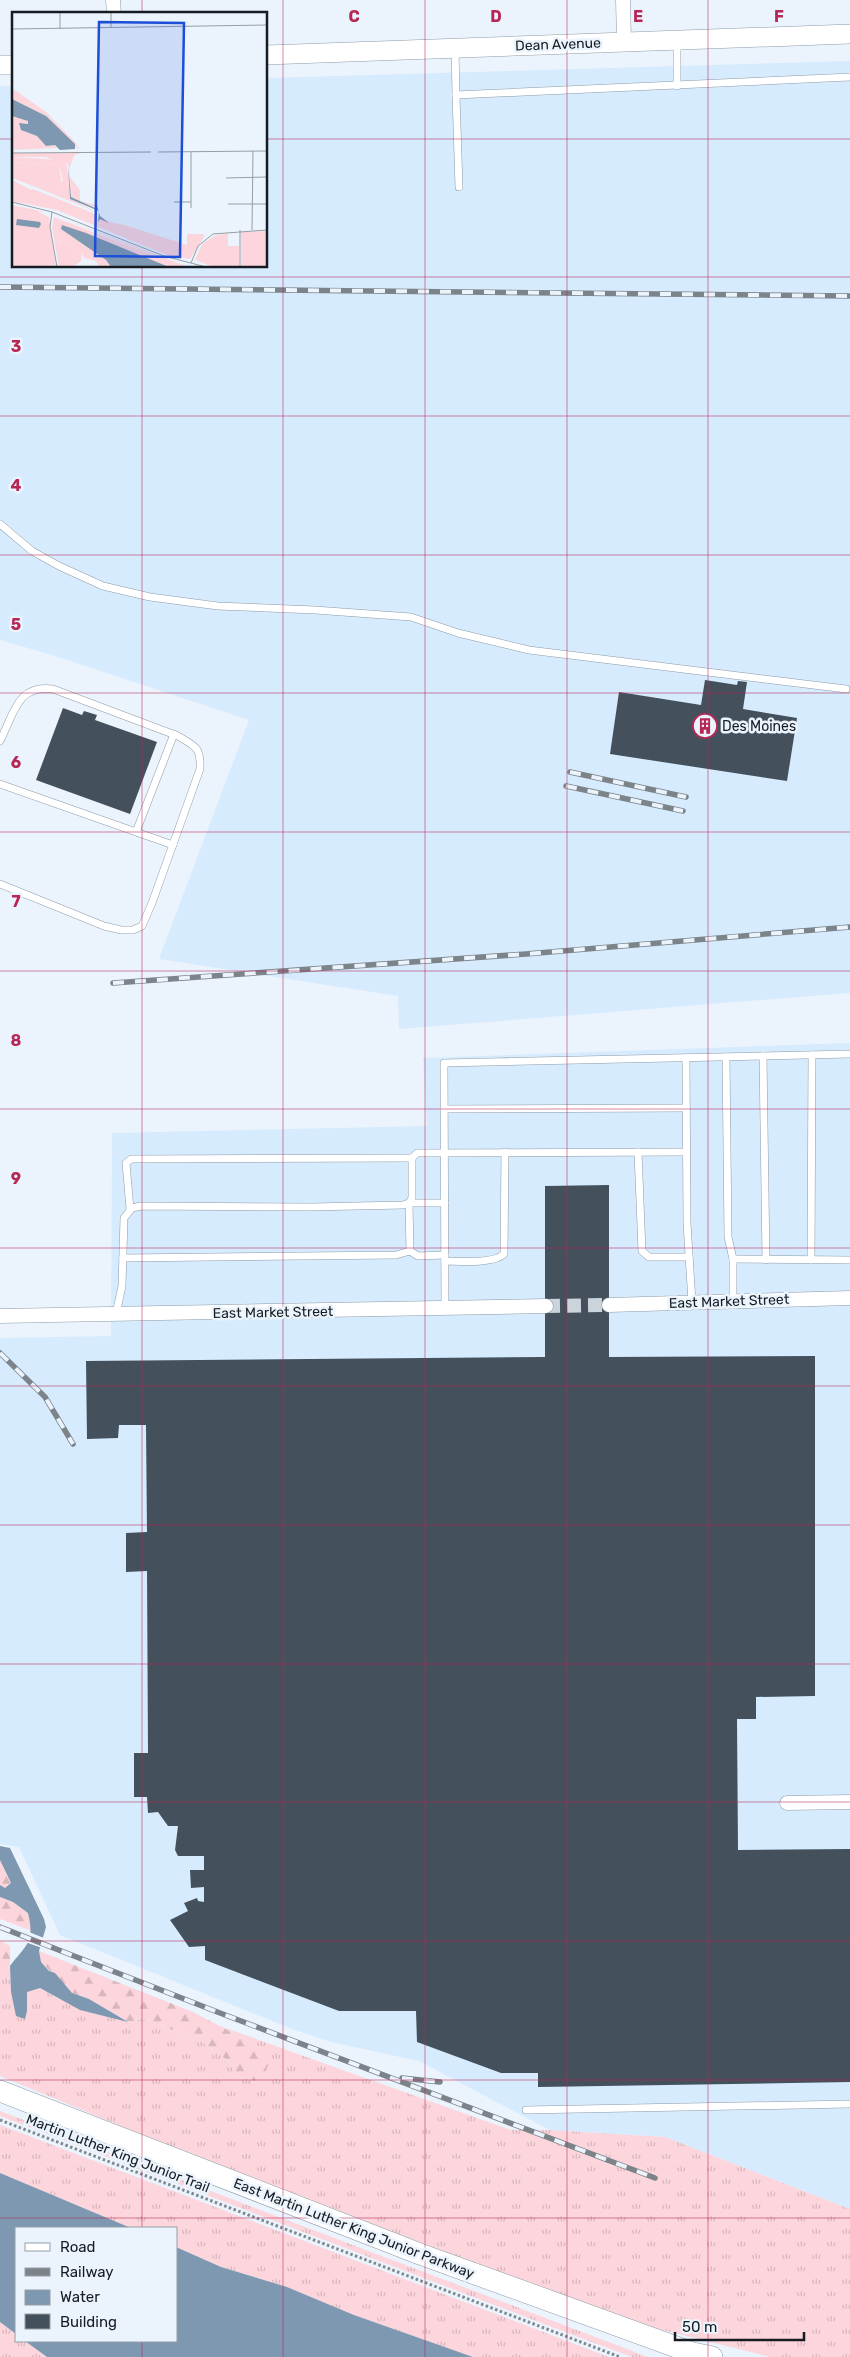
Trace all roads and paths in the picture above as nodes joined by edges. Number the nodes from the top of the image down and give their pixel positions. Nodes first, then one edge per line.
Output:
1 (623, 0) edge
2 (850, 34) edge
3 (677, 39) junction
4 (624, 41) junction
5 (455, 48) junction
6 (268, 55) edge
7 (850, 77) edge
8 (677, 86) junction
9 (456, 95) junction
10 (459, 187) dead end
11 (0, 524) edge
12 (846, 689) dead end
13 (174, 734) junction
14 (0, 741) edge
15 (0, 784) edge
16 (136, 832) junction
17 (173, 845) junction
18 (0, 884) edge
19 (850, 1054) edge
20 (812, 1055) junction
21 (763, 1056) junction
22 (726, 1057) junction
23 (686, 1058) junction
24 (686, 1108) junction
25 (444, 1109) junction
26 (444, 1152) junction
27 (505, 1152) junction
28 (638, 1152) junction
29 (686, 1152) junction
30 (412, 1158) junction
31 (408, 1203) junction
32 (445, 1203) junction
33 (130, 1209) junction
34 (410, 1251) junction
35 (689, 1257) junction
36 (123, 1258) junction
37 (445, 1258) junction
38 (734, 1259) junction
39 (766, 1260) junction
40 (812, 1260) junction
41 (850, 1260) edge
42 (850, 1298) edge
43 (733, 1301) junction
44 (692, 1302) junction
45 (609, 1304) tunnel mouth
46 (546, 1306) tunnel mouth
47 (445, 1309) junction
48 (116, 1314) junction
49 (0, 1316) edge
50 (850, 1802) edge
51 (787, 1803) dead end
52 (0, 2091) edge
53 (850, 2104) edge
54 (526, 2110) dead end
55 (0, 2120) edge
56 (620, 2357) edge
57 (712, 2357) edge

1 - 4 street
2 - 3 street, Dean Avenue
3 - 4 street, Dean Avenue
3 - 8 lane
4 - 5 street, Dean Avenue
5 - 6 street, Dean Avenue
5 - 9 lane
7 - 8 lane
8 - 9 lane
9 - 10 lane
11 - 12 lane
13 - 14 lane
13 - 16 lane
13 - 17 lane
15 - 16 lane
16 - 17 lane
17 - 18 lane
19 - 20 lane
20 - 21 lane
20 - 40 lane
21 - 22 lane
21 - 39 lane
22 - 23 lane
22 - 38 lane
23 - 24 lane
23 - 25 lane
24 - 25 lane
24 - 29 lane
25 - 26 lane
26 - 27 lane
26 - 30 lane
26 - 32 lane
27 - 28 lane
27 - 37 lane
28 - 29 lane
28 - 35 lane
29 - 35 lane
30 - 31 lane
30 - 33 lane
31 - 32 lane
31 - 33 lane
31 - 34 lane
32 - 37 lane
33 - 36 lane
34 - 36 lane
34 - 37 lane
35 - 44 lane
36 - 48 lane
37 - 47 lane
38 - 39 lane
38 - 43 lane
39 - 40 lane
40 - 41 lane
42 - 43 street, East Market Street
43 - 44 street, East Market Street
44 - 45 street, East Market Street
46 - 47 street, East Market Street
47 - 48 street, East Market Street
48 - 49 street, East Market Street
50 - 51 street
52 - 57 main road, East Martin Luther King Junior Parkway
53 - 54 lane
55 - 56 path, Martin Luther King Junior Trail

